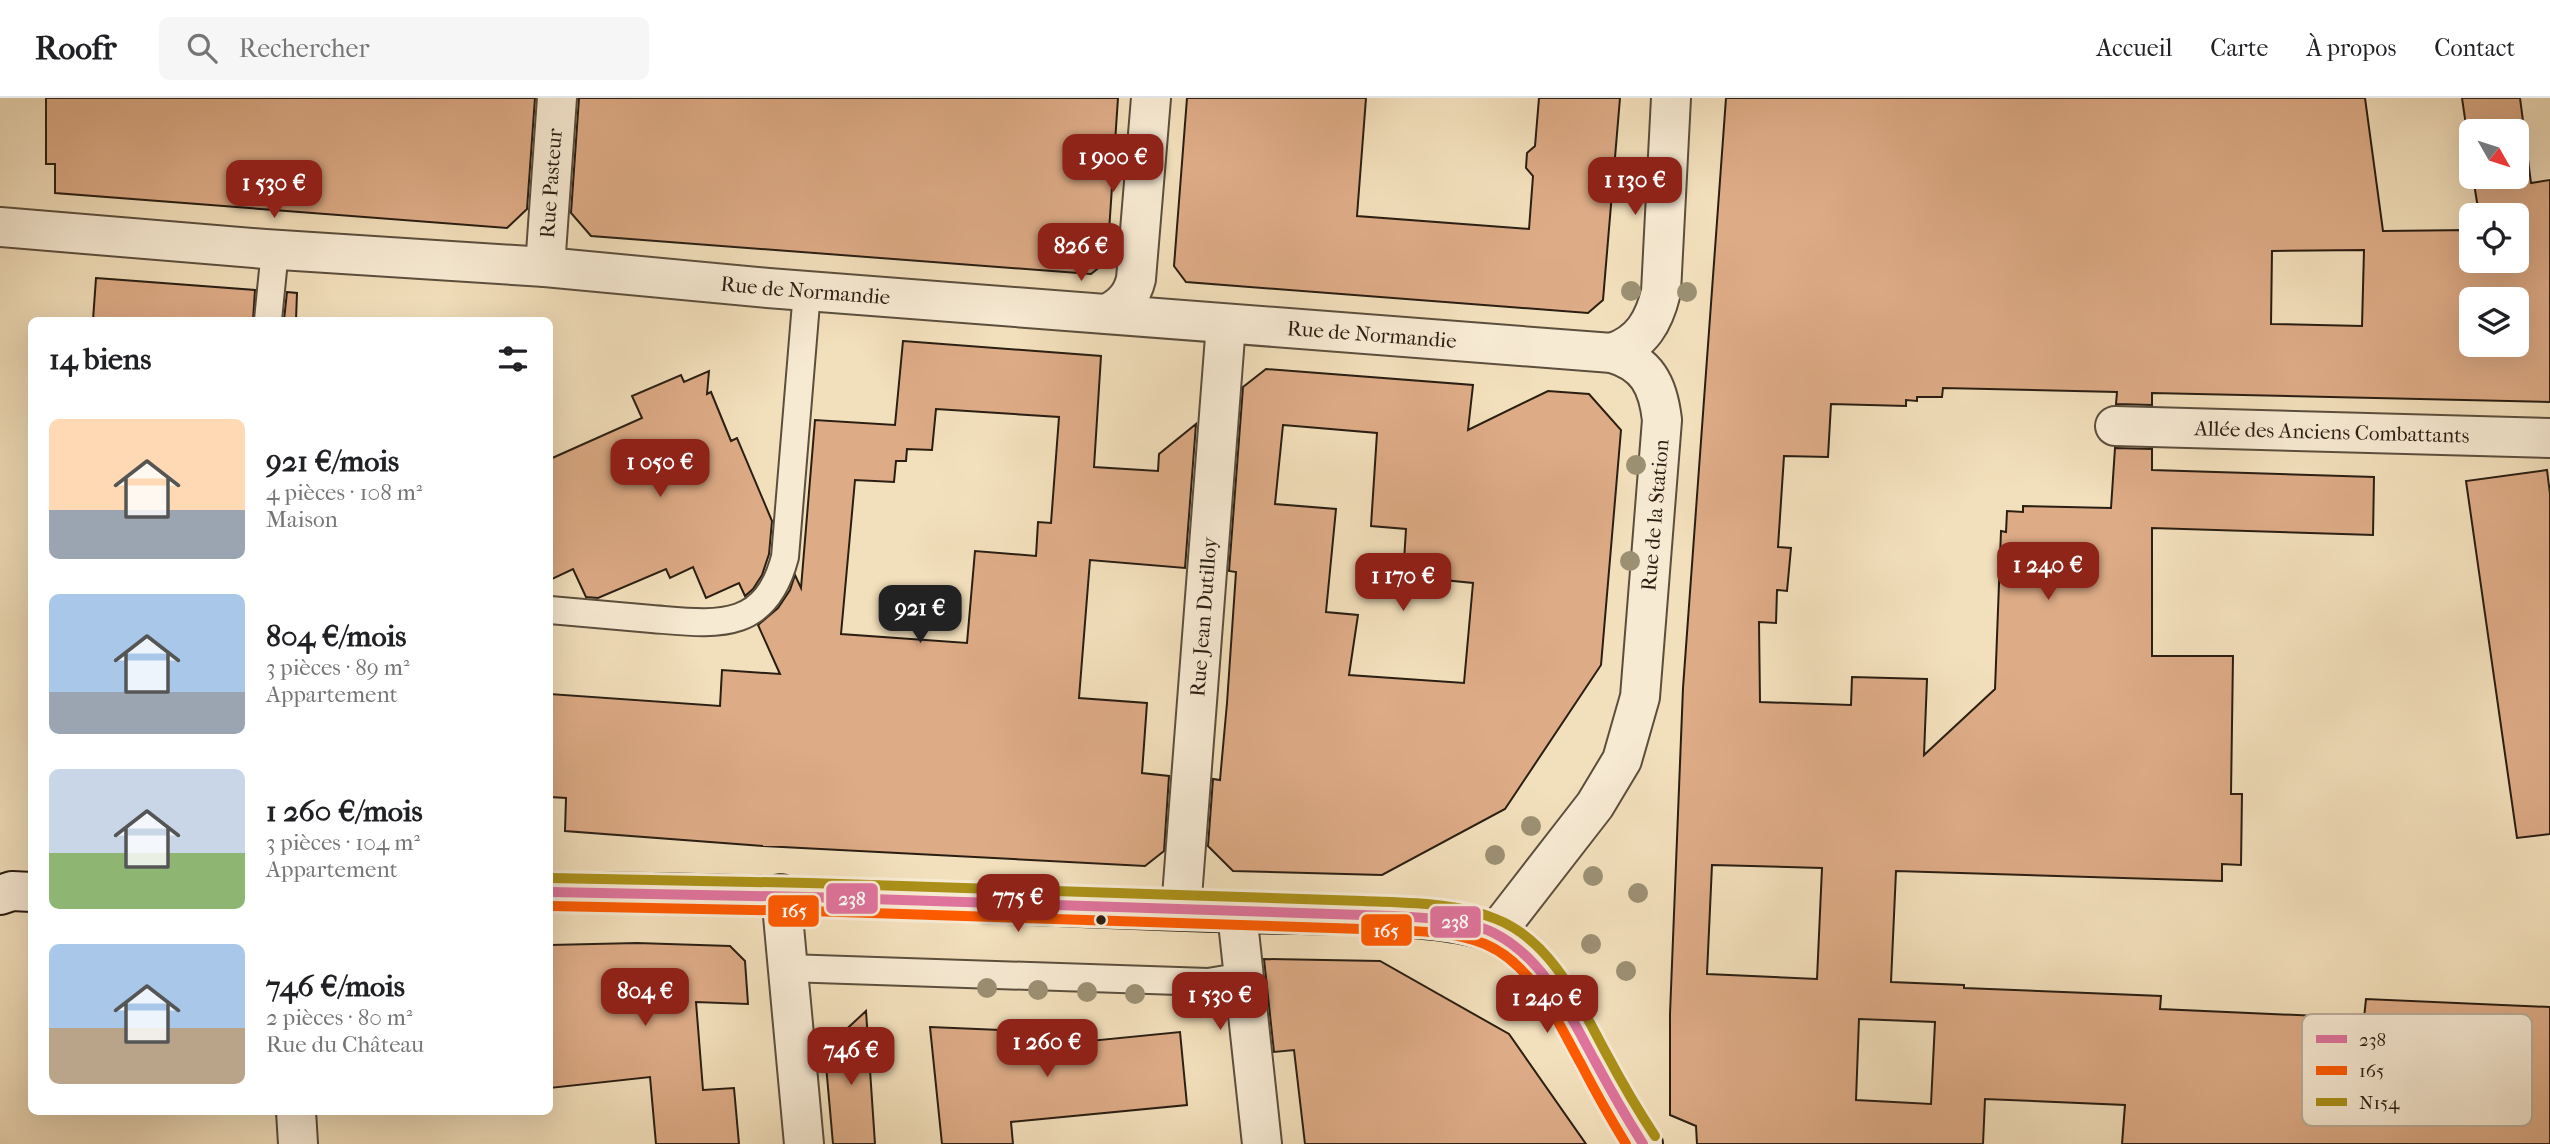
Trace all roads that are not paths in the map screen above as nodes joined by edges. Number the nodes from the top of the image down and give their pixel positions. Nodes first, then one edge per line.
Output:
1 (557, 98) edge
2 (1151, 98) edge
3 (1671, 98) edge
4 (0, 227) edge
5 (275, 250) junction
6 (545, 267) junction
7 (807, 291) junction
8 (1107, 314) junction
9 (268, 317) edge
10 (1226, 324) junction
11 (1612, 353) junction
12 (2115, 426) dead end
13 (2550, 438) edge
14 (553, 610) edge
15 (553, 892) edge
16 (781, 894) junction
17 (1181, 910) junction
18 (1237, 913) junction
19 (1495, 934) junction
20 (787, 968) junction
21 (1244, 976) junction
22 (296, 1115) edge
23 (1630, 1134) edge
24 (298, 1144) edge
25 (804, 1144) edge
26 (1262, 1144) edge

1 - 6 street, Rue Pasteur
2 - 8 street
3 - 11 street
4 - 5 street, Rue de Normandie
5 - 6 street, Rue de Normandie
5 - 9 lane
6 - 7 street, Rue de Normandie
7 - 8 street, Rue de Normandie
7 - 14 lane
8 - 10 street, Rue de Normandie
10 - 11 street, Rue de Normandie
10 - 17 street, Rue Jean Dutilloy
11 - 19 street, Rue de la Station
12 - 13 street, Allée des Anciens Combattants
15 - 16 street
16 - 17 street
16 - 20 street
17 - 18 street
18 - 19 street
18 - 21 street
19 - 23 street
20 - 21 lane
20 - 25 street
21 - 26 street
22 - 24 street

